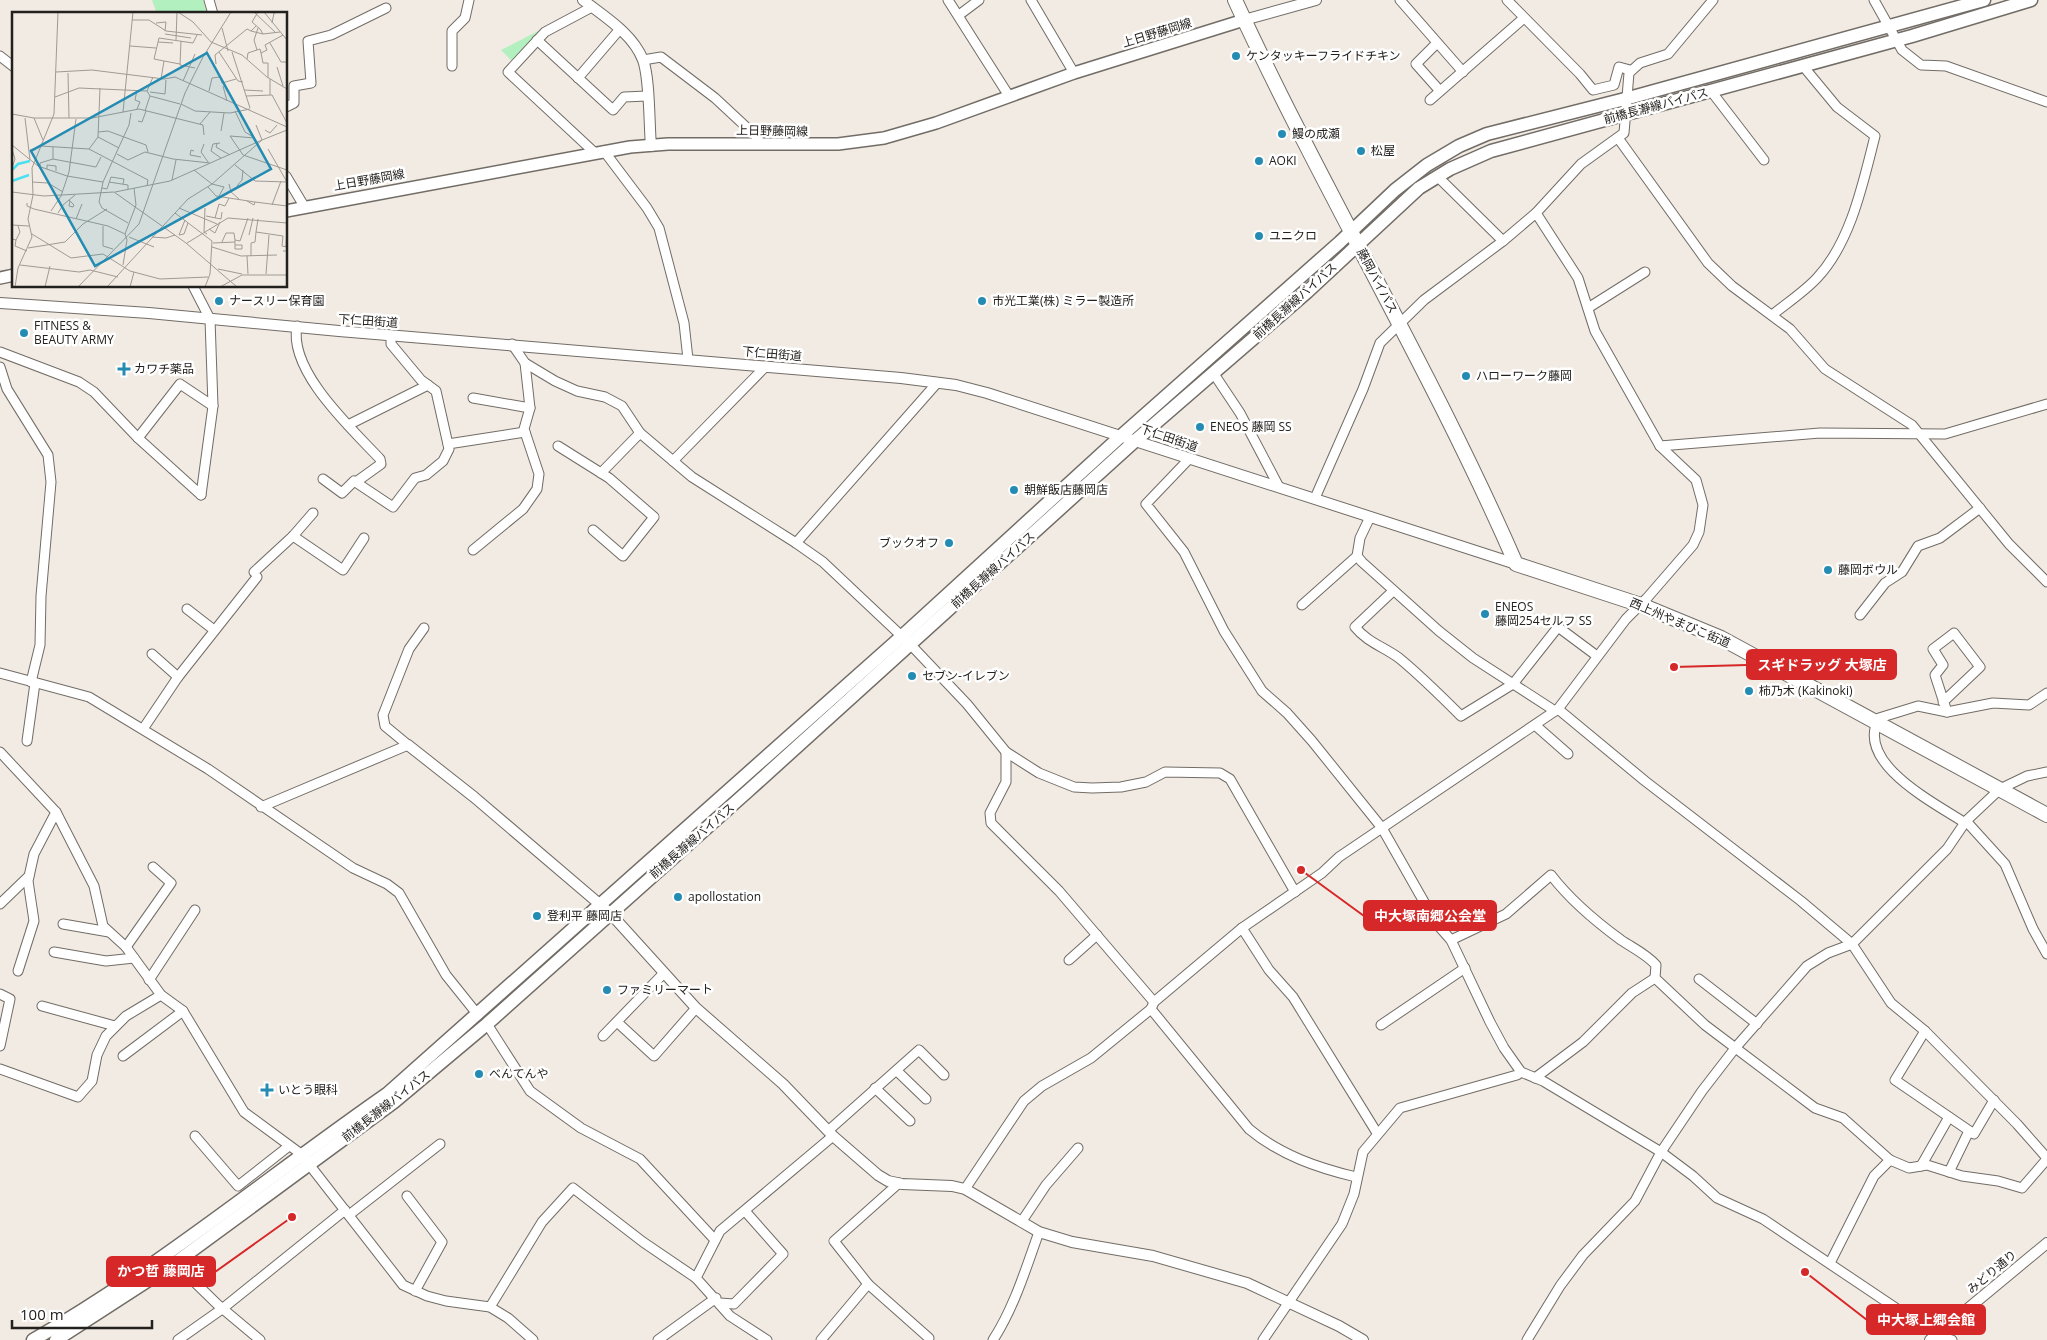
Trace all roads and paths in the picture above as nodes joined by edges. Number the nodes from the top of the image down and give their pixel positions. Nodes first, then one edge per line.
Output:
1 (469, 0) edge
2 (583, 0) edge
3 (948, 0) edge
4 (979, 0) edge
5 (1031, 0) edge
6 (1235, 0) edge
7 (1316, 0) edge
8 (1400, 0) edge
9 (1507, 0) edge
10 (1713, 0) edge
11 (1874, 0) edge
12 (1984, 0) edge
13 (2031, 0) edge
14 (592, 7) junction
15 (386, 8) dead end
16 (959, 15) junction
17 (1524, 18) junction
18 (1244, 20) junction
19 (1890, 27) junction
20 (620, 29) junction
21 (537, 40) junction
22 (1897, 40) junction
23 (1437, 43) junction
24 (0, 56) edge
25 (643, 60) junction
26 (12, 65) edge
27 (452, 66) dead end
28 (1803, 66) junction
29 (1630, 70) junction
30 (1462, 72) junction
31 (1074, 73) junction
32 (578, 78) junction
33 (1440, 91) junction
34 (1711, 91) junction
35 (647, 96) junction
36 (1009, 96) junction
37 (1430, 100) dead end
38 (1626, 100) junction
39 (2047, 102) edge
40 (288, 106) edge
41 (1625, 114) junction
42 (1618, 138) junction
43 (758, 144) junction
44 (651, 146) junction
45 (599, 152) junction
46 (1764, 160) dead end
47 (1437, 176) junction
48 (288, 179) edge
49 (304, 206) junction
50 (288, 210) edge
51 (1536, 213) junction
52 (1351, 231) junction
53 (1503, 241) junction
54 (1358, 245) junction
55 (1645, 272) dead end
56 (194, 288) edge
57 (0, 302) edge
58 (1588, 308) junction
59 (1772, 315) junction
60 (210, 320) junction
61 (1399, 322) junction
62 (298, 326) junction
63 (391, 335) junction
64 (512, 344) junction
65 (0, 352) edge
66 (688, 359) junction
67 (525, 362) junction
68 (766, 366) junction
69 (0, 367) edge
70 (1214, 374) junction
71 (937, 382) junction
72 (428, 385) junction
73 (473, 398) dead end
74 (2047, 404) edge
75 (213, 406) junction
76 (530, 408) junction
77 (348, 425) junction
78 (525, 432) junction
79 (640, 433) junction
80 (1921, 435) junction
81 (1121, 436) junction
82 (138, 438) junction
83 (1136, 440) junction
84 (448, 444) junction
85 (558, 446) dead end
86 (1660, 446) junction
87 (1189, 459) junction
88 (673, 461) junction
89 (601, 473) junction
90 (323, 479) dead end
91 (356, 482) junction
92 (1279, 487) junction
93 (1315, 498) junction
94 (1980, 508) junction
95 (313, 513) dead end
96 (1370, 517) junction
97 (593, 530) dead end
98 (293, 536) junction
99 (364, 538) dead end
100 (796, 543) junction
101 (474, 550) dead end
102 (1357, 556) junction
103 (1516, 564) junction
104 (2047, 582) edge
105 (1393, 591) junction
106 (1302, 605) dead end
107 (1641, 605) junction
108 (186, 609) dead end
109 (1860, 615) dead end
110 (424, 628) dead end
111 (214, 630) junction
112 (906, 641) junction
113 (152, 654) dead end
114 (1598, 656) junction
115 (0, 673) edge
116 (178, 676) junction
117 (33, 683) junction
118 (1513, 684) junction
119 (2047, 693) edge
120 (1943, 702) junction
121 (1557, 710) junction
122 (1946, 712) junction
123 (1876, 723) junction
124 (1535, 725) junction
125 (143, 729) junction
126 (27, 742) dead end
127 (408, 745) junction
128 (0, 752) edge
129 (1006, 752) junction
130 (1568, 754) dead end
131 (2047, 772) edge
132 (2000, 789) junction
133 (261, 807) junction
134 (56, 812) junction
135 (2047, 815) edge
136 (1966, 822) junction
137 (1382, 828) junction
138 (152, 867) dead end
139 (29, 876) junction
140 (1295, 892) junction
141 (0, 904) edge
142 (600, 904) junction
143 (195, 910) dead end
144 (610, 913) junction
145 (63, 924) dead end
146 (1242, 928) junction
147 (110, 932) junction
148 (1097, 935) junction
149 (1452, 940) junction
150 (1852, 944) junction
151 (126, 947) junction
152 (54, 952) dead end
153 (2047, 954) edge
154 (134, 958) junction
155 (1070, 960) dead end
156 (1465, 968) junction
157 (18, 971) dead end
158 (663, 974) junction
159 (1655, 978) junction
160 (1699, 979) dead end
161 (149, 980) junction
162 (0, 994) edge
163 (161, 995) junction
164 (1153, 1005) junction
165 (42, 1006) dead end
166 (696, 1008) junction
167 (183, 1011) junction
168 (482, 1020) junction
169 (617, 1022) junction
170 (1757, 1024) junction
171 (1381, 1025) dead end
172 (115, 1026) junction
173 (1925, 1031) junction
174 (603, 1036) dead end
175 (0, 1046) edge
176 (1736, 1047) junction
177 (124, 1056) dead end
178 (0, 1069) edge
179 (897, 1071) junction
180 (1521, 1072) junction
181 (944, 1075) dead end
182 (1535, 1078) junction
183 (875, 1088) junction
184 (926, 1099) dead end
185 (1994, 1100) junction
186 (1949, 1117) junction
187 (910, 1121) dead end
188 (1969, 1131) junction
189 (831, 1133) junction
190 (1377, 1133) junction
191 (195, 1136) dead end
192 (440, 1144) dead end
193 (289, 1146) junction
194 (1078, 1148) dead end
195 (1661, 1152) junction
196 (300, 1154) junction
197 (2047, 1159) edge
198 (1890, 1160) junction
199 (309, 1164) junction
200 (1921, 1166) junction
201 (1949, 1172) junction
202 (1356, 1177) junction
203 (900, 1183) junction
204 (965, 1188) junction
205 (407, 1196) dead end
206 (745, 1211) junction
207 (347, 1212) junction
208 (1022, 1221) junction
209 (1038, 1232) junction
210 (714, 1240) junction
211 (2047, 1243) edge
212 (175, 1263) junction
213 (1830, 1263) junction
214 (696, 1278) junction
215 (868, 1284) junction
216 (414, 1291) junction
217 (718, 1301) junction
218 (1288, 1303) junction
219 (490, 1307) junction
220 (222, 1309) junction
221 (929, 1338) dead end
222 (1933, 1338) edge
223 (530, 1339) edge
224 (33, 1340) edge
225 (56, 1340) edge
226 (178, 1340) edge
227 (260, 1340) edge
228 (658, 1340) edge
229 (767, 1340) edge
230 (820, 1340) edge
231 (993, 1340) edge
232 (1263, 1340) edge
233 (1364, 1340) edge
234 (1527, 1340) edge
235 (1952, 1340) edge

1 - 27 street
2 - 14 street
3 - 16 street
4 - 16 street
5 - 31 street
6 - 18 highway, 藤岡バイパス
7 - 18 street
8 - 23 street
9 - 17 street
10 - 29 street
11 - 19 street
12 - 19 main road, 前橋長瀞線バイパス
13 - 22 main road, 前橋長瀞線バイパス
14 - 20 street
14 - 21 street
15 - 40 street
16 - 36 street
17 - 29 street
17 - 30 street
18 - 31 main road, 上日野藤岡線
18 - 52 highway, 藤岡バイパス
19 - 22 street
19 - 38 main road, 前橋長瀞線バイパス
20 - 25 street
20 - 32 street
21 - 32 street
21 - 45 street
22 - 28 main road, 前橋長瀞線バイパス
22 - 39 street
23 - 30 street
23 - 33 street
24 - 26 street
25 - 35 street
25 - 43 street
28 - 34 main road, 前橋長瀞線バイパス
28 - 59 street
29 - 38 street
30 - 33 street
31 - 36 main road, 上日野藤岡線
32 - 35 street
33 - 37 street
34 - 41 main road, 前橋長瀞線バイパス
34 - 46 street
35 - 44 street
36 - 43 main road, 上日野藤岡線
38 - 41 street
38 - 52 main road, 前橋長瀞線バイパス
41 - 42 street
41 - 47 main road, 前橋長瀞線バイパス
42 - 51 street
42 - 59 street
43 - 44 main road, 上日野藤岡線
44 - 45 main road, 上日野藤岡線
45 - 49 main road, 上日野藤岡線
45 - 66 street
47 - 53 street
47 - 54 main road, 前橋長瀞線バイパス
48 - 49 street
49 - 50 main road, 上日野藤岡線
51 - 53 street
51 - 58 street
52 - 54 highway, 藤岡バイパス
52 - 81 main road, 前橋長瀞線バイパス
53 - 61 street
54 - 61 highway, 藤岡バイパス
54 - 70 main road, 前橋長瀞線バイパス
55 - 58 street
56 - 60 street
57 - 60 street, 下仁田街道
58 - 86 street
59 - 80 street
60 - 62 street, 下仁田街道
60 - 75 street
61 - 93 street
61 - 103 highway, 藤岡バイパス
62 - 63 street, 下仁田街道
62 - 77 street
63 - 64 street, 下仁田街道
63 - 72 street
64 - 66 street, 下仁田街道
64 - 67 street
65 - 82 street
66 - 68 street, 下仁田街道
67 - 76 street
67 - 79 street
68 - 71 street, 下仁田街道
68 - 88 street
69 - 117 street
70 - 83 main road, 前橋長瀞線バイパス
70 - 92 street
71 - 81 street, 下仁田街道
71 - 100 street
72 - 77 street
72 - 84 street
73 - 76 street
74 - 80 street
75 - 82 street
75 - 82 street
76 - 78 street
77 - 91 street
78 - 84 street
78 - 101 street
79 - 88 street
79 - 89 street
80 - 86 street
80 - 94 street
81 - 83 street, 下仁田街道
81 - 112 main road, 前橋長瀞線バイパス
83 - 87 street, 下仁田街道
83 - 112 main road, 前橋長瀞線バイパス
84 - 91 street
85 - 89 street
86 - 107 street
87 - 92 street, 下仁田街道
87 - 137 street
88 - 100 street
89 - 97 street
90 - 91 street
92 - 93 street, 下仁田街道
93 - 96 street, 下仁田街道
94 - 104 street
94 - 109 street
95 - 98 street
96 - 102 street
96 - 103 street, 下仁田街道
98 - 99 street
98 - 111 street
100 - 112 street
102 - 105 street
102 - 106 street
103 - 107 highway, 西上州やまびこ街道
105 - 118 street
105 - 118 street
107 - 114 street
107 - 123 highway, 西上州やまびこ街道
108 - 111 street
110 - 127 street
111 - 116 street
112 - 129 street
112 - 142 main road, 前橋長瀞線バイパス
112 - 144 main road, 前橋長瀞線バイパス
113 - 116 street
114 - 118 street
114 - 121 street
115 - 117 street
116 - 125 street
117 - 125 street
117 - 126 street
118 - 121 street
119 - 122 street
120 - 120 street
120 - 122 street
121 - 124 street
121 - 150 street
122 - 123 street
123 - 132 highway, 西上州やまびこ街道
123 - 136 street
124 - 130 street
124 - 137 street
125 - 133 street
127 - 133 street
127 - 142 street
128 - 134 street
129 - 140 street
129 - 148 street
131 - 132 street
132 - 135 highway, 西上州やまびこ街道
132 - 136 street
133 - 168 street
134 - 139 street
134 - 147 street
136 - 150 street
136 - 153 street
137 - 140 street
137 - 149 street
138 - 151 street
139 - 141 street
139 - 157 street
140 - 146 street
142 - 144 street
142 - 168 main road, 前橋長瀞線バイパス
143 - 161 street
144 - 158 street
144 - 168 main road, 前橋長瀞線バイパス
145 - 147 street
146 - 164 street
146 - 190 street
147 - 151 street
148 - 155 street
148 - 164 street
149 - 156 street
149 - 159 street
150 - 170 street
150 - 173 street
151 - 154 street
152 - 154 street
154 - 161 street
156 - 171 street
156 - 180 street
158 - 166 street
158 - 169 street
159 - 176 street
159 - 182 street
160 - 170 street
161 - 163 street
162 - 175 street
163 - 167 street
163 - 172 street
164 - 202 street
164 - 204 street
165 - 172 street
166 - 169 street
166 - 189 street
167 - 177 street
167 - 193 street
168 - 196 main road, 前橋長瀞線バイパス
168 - 199 main road, 前橋長瀞線バイパス
168 - 210 street
169 - 174 street
170 - 176 street
172 - 178 street
173 - 185 street
173 - 186 street
176 - 195 street
176 - 198 street
179 - 181 street
179 - 183 street
179 - 184 street
180 - 182 street
180 - 190 street
182 - 195 street
183 - 187 street
183 - 189 street
185 - 188 street
185 - 197 street
186 - 188 street
186 - 200 street
188 - 201 street
189 - 203 street
189 - 206 street
190 - 202 street
191 - 193 street
192 - 207 street
193 - 196 street
194 - 208 street
195 - 213 street
195 - 234 street
196 - 199 street
196 - 224 main road, 前橋長瀞線バイパス
197 - 201 street
198 - 200 street
198 - 213 street
199 - 207 street
199 - 212 main road, 前橋長瀞線バイパス
200 - 201 street
202 - 218 street
203 - 204 street
203 - 215 street
204 - 208 street
205 - 216 street
206 - 210 street
206 - 217 street
207 - 216 street
207 - 220 street
208 - 209 street
209 - 218 street
209 - 231 street
210 - 214 street
211 - 222 street, みどり通り
212 - 220 street
212 - 225 main road, 前橋長瀞線バイパス
213 - 222 street
214 - 217 street
214 - 219 street
215 - 221 street
215 - 230 street
216 - 219 street
217 - 228 street
217 - 229 street
218 - 232 street
218 - 233 street
219 - 223 street
220 - 226 street
220 - 227 street
222 - 235 street

